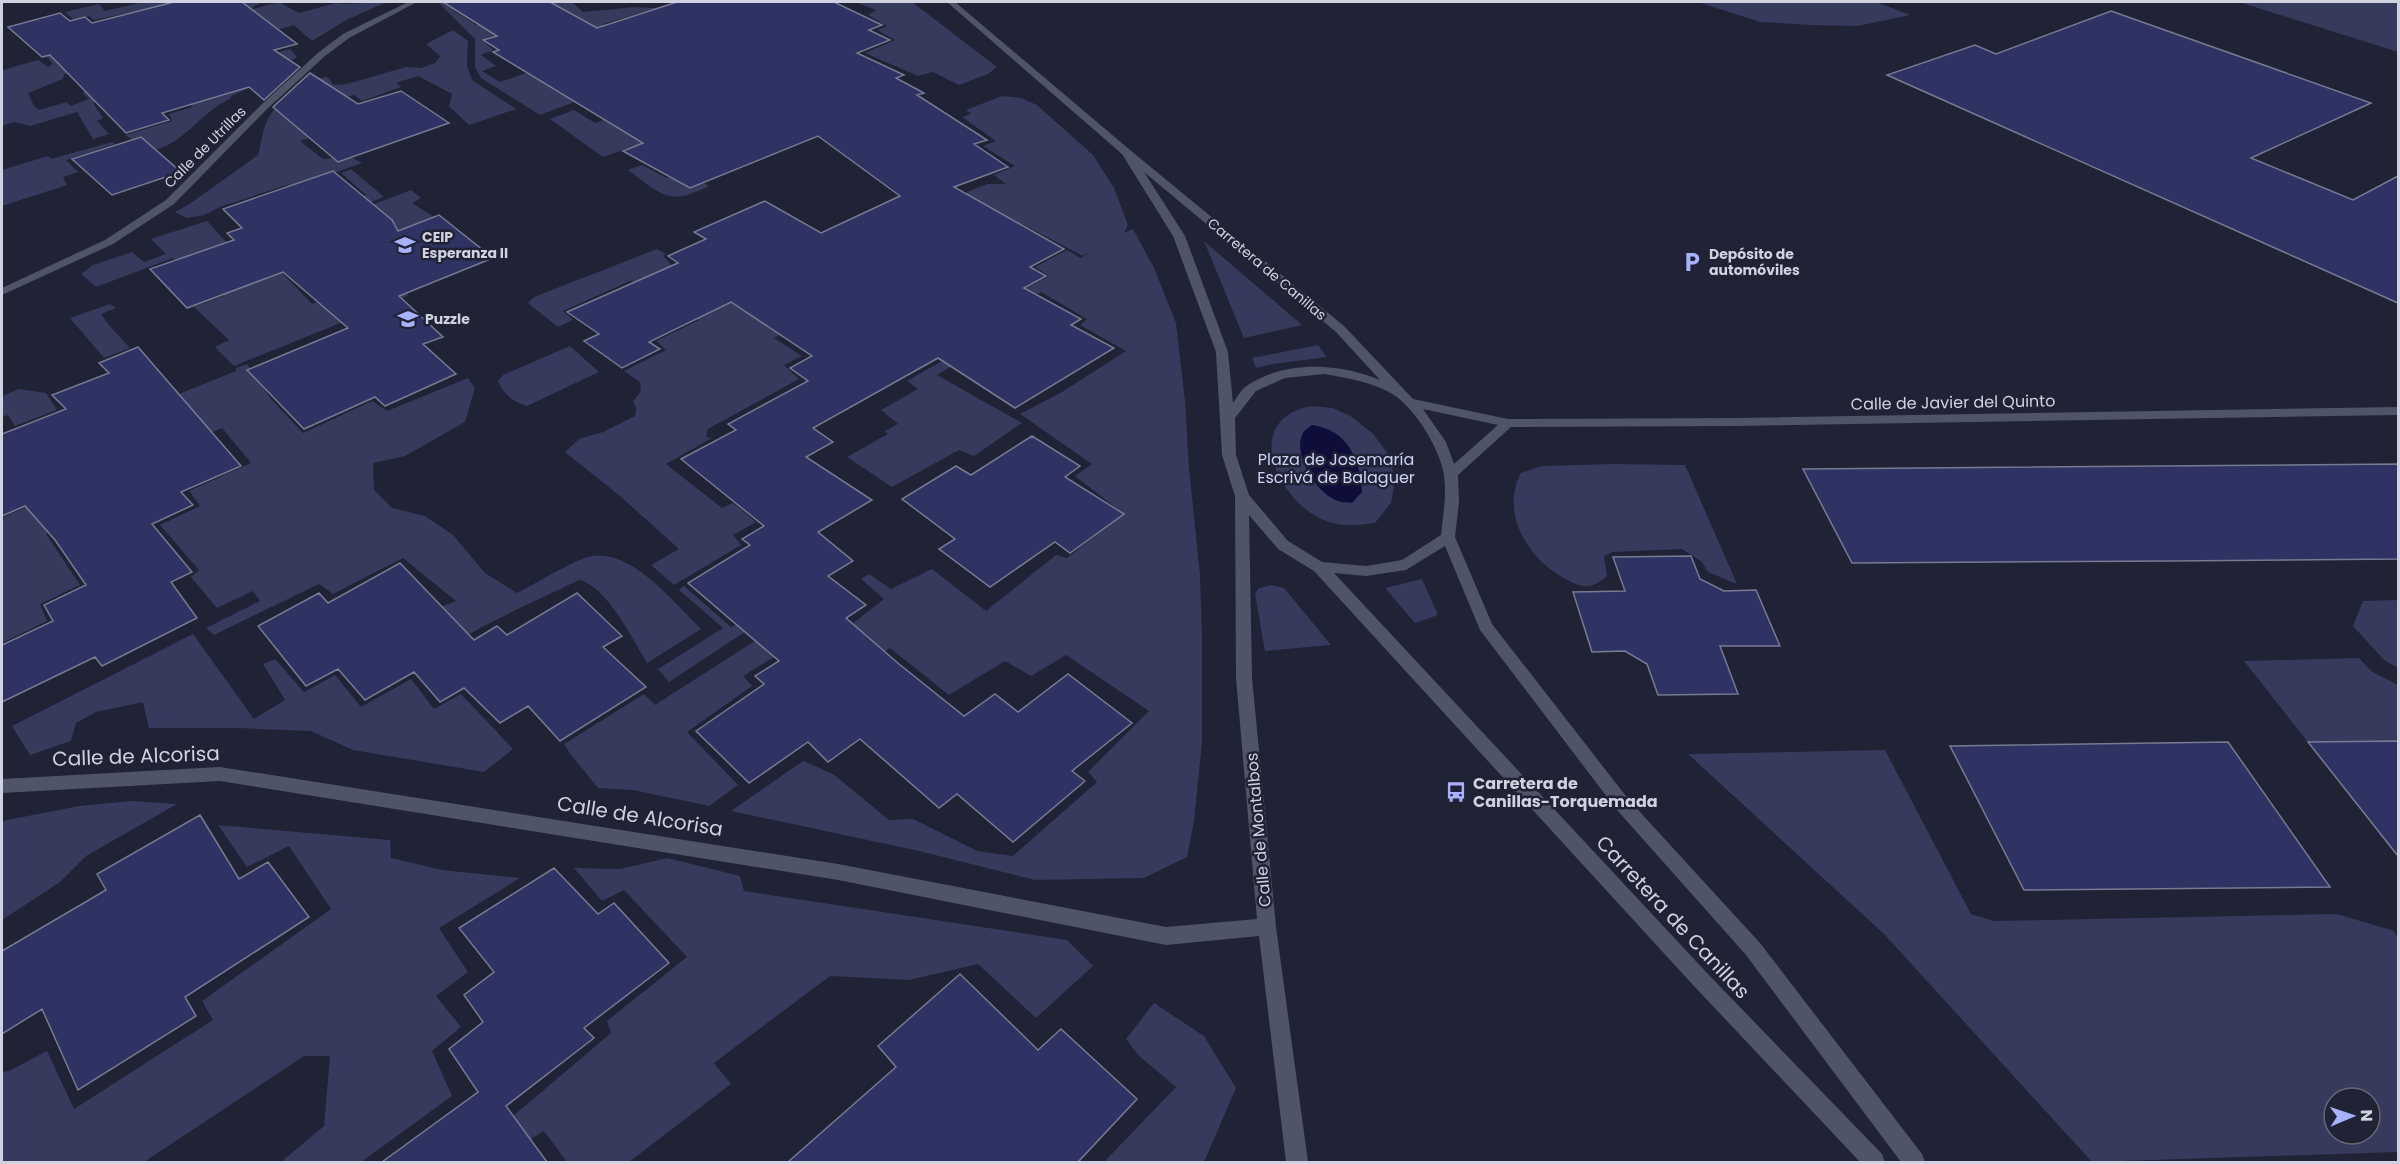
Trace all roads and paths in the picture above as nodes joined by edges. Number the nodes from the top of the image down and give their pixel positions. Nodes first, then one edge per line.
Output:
1 (413, 2) edge
2 (951, 2) edge
3 (1126, 152) junction
4 (2, 292) edge
5 (1404, 398) junction
6 (2398, 411) edge
7 (1228, 418) junction
8 (1508, 423) junction
9 (1451, 474) junction
10 (1242, 496) junction
11 (1448, 537) junction
12 (1319, 567) junction
13 (2, 786) edge
14 (1267, 927) junction
15 (1297, 1162) edge
16 (1874, 1162) edge
17 (1914, 1162) edge

1 - 4 street, Calle de Utrillas
2 - 3 street, Carretera de Canillas
3 - 5 street, Carretera de Canillas
3 - 7 street, Carretera de Canillas
5 - 7 street
5 - 8 street, Calle de Javier del Quinto
5 - 9 street
6 - 8 street, Calle de Javier del Quinto
7 - 10 street
8 - 9 street
9 - 11 street
10 - 12 street
10 - 14 street, Calle de Montalbos
11 - 12 street
11 - 17 street, Carretera de Canillas
12 - 16 street, Carretera de Canillas
13 - 14 street, Calle de Alcorisa
14 - 15 street, Calle de Montalbos

